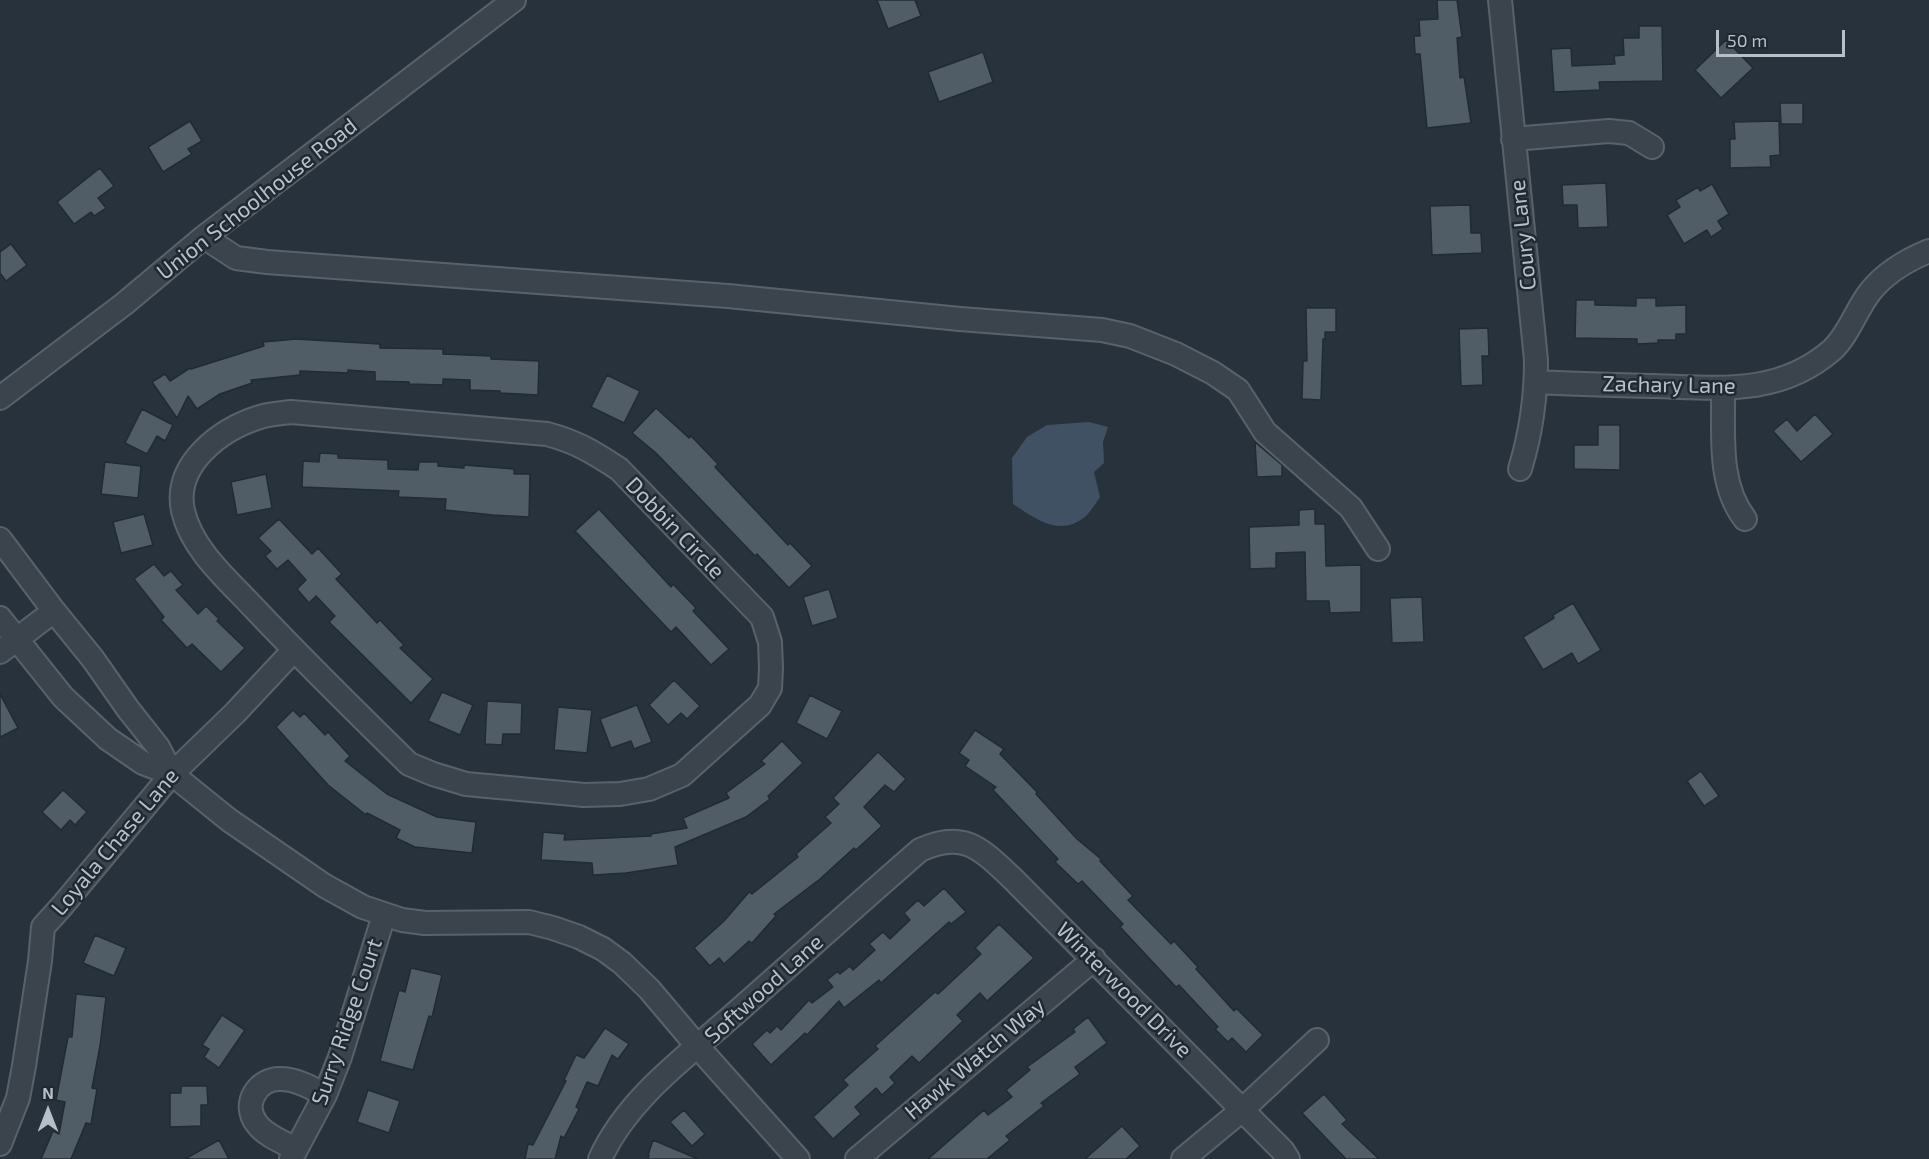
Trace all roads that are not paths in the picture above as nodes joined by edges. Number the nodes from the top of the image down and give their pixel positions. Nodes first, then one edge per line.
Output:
1 (514, 0) edge
2 (1500, 0) edge
3 (1514, 139) junction
4 (1652, 147) dead end
5 (204, 237) junction
6 (1929, 251) edge
7 (1536, 382) junction
8 (1723, 388) junction
9 (0, 398) edge
10 (1520, 469) dead end
11 (1745, 519) dead end
12 (0, 539) edge
13 (1378, 549) dead end
14 (54, 611) junction
15 (0, 618) edge
16 (8, 645) edge
17 (294, 650) junction
18 (172, 774) junction
19 (948, 841) joint
20 (384, 915) junction
21 (1094, 959) junction
22 (1317, 1040) dead end
23 (698, 1047) junction
24 (325, 1095) junction
25 (1242, 1110) junction
26 (0, 1144) edge
27 (294, 1154) edge
28 (600, 1159) edge
29 (798, 1159) edge
30 (856, 1159) edge
31 (1183, 1159) edge
32 (1288, 1159) edge

1 - 5 street, Union Schoolhouse Road
2 - 3 street, Coury Lane
3 - 4 street
3 - 7 street, Coury Lane
5 - 9 street, Union Schoolhouse Road
5 - 13 street
6 - 8 street, Zachary Lane
7 - 8 street, Zachary Lane
7 - 10 street, Coury Lane
8 - 11 street
12 - 14 street
14 - 16 street
14 - 18 street
15 - 16 street
16 - 18 street
17 - 17 street, Dobbin Circle
17 - 18 street, Loyala Chase Lane
18 - 20 street
18 - 26 street, Loyala Chase Lane
19 - 21 street, Winterwood Drive
19 - 23 street, Softwood Lane
20 - 23 street
20 - 24 street, Surry Ridge Court
21 - 25 street, Winterwood Drive
21 - 30 street, Hawk Watch Way
22 - 25 street
23 - 28 street, Softwood Lane
23 - 29 street
24 - 27 street, Surry Ridge Court
24 - 27 street
25 - 31 street
25 - 32 street, Winterwood Drive

